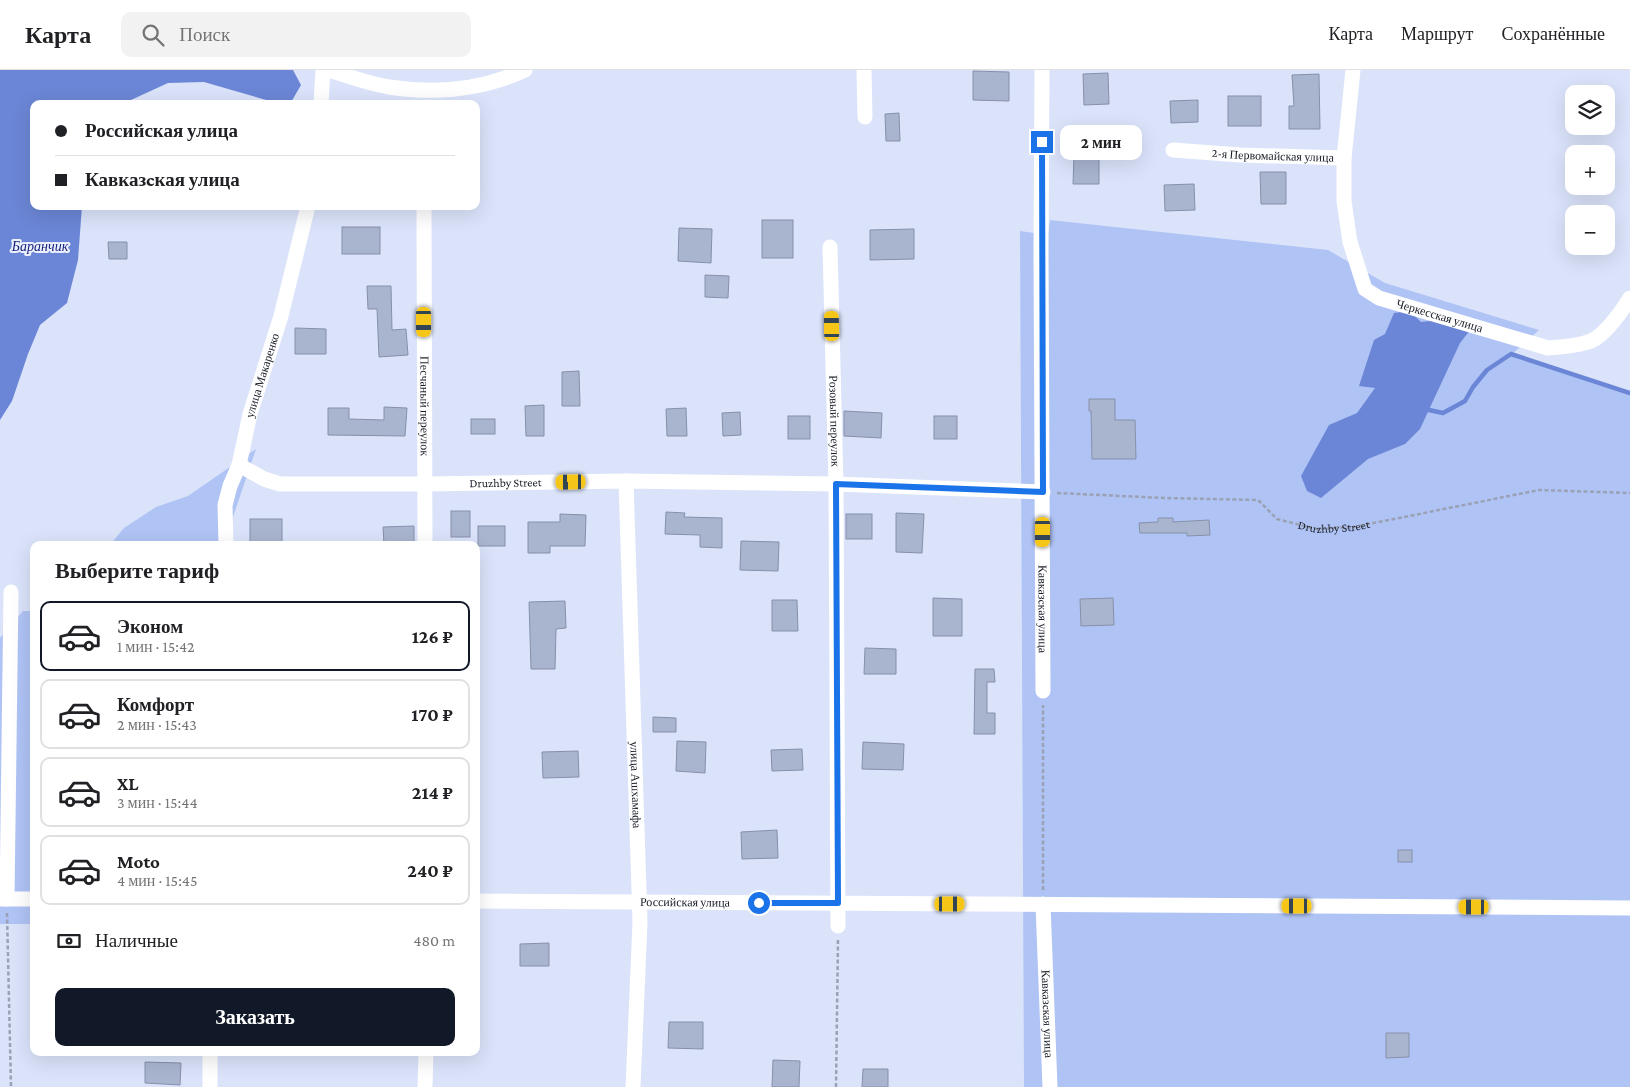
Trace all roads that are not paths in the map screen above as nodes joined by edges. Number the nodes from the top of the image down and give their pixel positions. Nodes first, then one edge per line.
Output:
1 (323, 70) edge
2 (329, 70) edge
3 (525, 70) edge
4 (864, 70) edge
5 (1042, 70) edge
6 (1353, 70) edge
7 (424, 97) edge
8 (322, 100) edge
9 (865, 117) dead end
10 (1173, 150) dead end
11 (1344, 158) junction
12 (307, 210) edge
13 (424, 210) edge
14 (830, 247) dead end
15 (1630, 298) edge
16 (239, 465) junction
17 (626, 481) junction
18 (425, 484) junction
19 (836, 484) junction
20 (1043, 492) junction
21 (226, 541) edge
22 (425, 541) edge
23 (11, 592) dead end
24 (1044, 691) road end
25 (3, 898) edge
26 (30, 899) edge
27 (480, 901) edge
28 (640, 902) junction
29 (838, 903) junction
30 (1043, 904) junction
31 (1630, 908) edge
32 (838, 926) road end
33 (210, 1056) dead end
34 (426, 1056) edge
35 (210, 1087) edge
36 (425, 1087) edge
37 (633, 1087) edge
38 (1050, 1087) edge

1 - 8 street
2 - 7 street
3 - 7 street
4 - 9 street
5 - 20 street, Кавказcкая улица
6 - 11 street, 2-я Первомайская улица
10 - 11 street, 2-я Первомайская улица
11 - 15 street, Черкесская улица
12 - 16 street, улица Макаренко
13 - 18 street, Песчаный переулок
14 - 19 street, Розовый переулок
16 - 18 street, Druzhby Street
16 - 21 street, улица Макаренко
17 - 18 street, Druzhby Street
17 - 19 street, Druzhby Street
17 - 28 street, улица Ашхамафа
18 - 22 street, Песчаный переулок
19 - 20 street, Druzhby Street
19 - 29 street, Розовый переулок
20 - 24 street, Кавказcкая улица
23 - 25 street
25 - 26 street
27 - 28 street, Российская улица
28 - 29 street, Российская улица
28 - 37 street, улица Ашхамафа
29 - 30 street, Российская улица
29 - 32 street, Розовый переулок
30 - 31 street, Российская улица
30 - 38 street, Кавказcкая улица
33 - 35 street
34 - 36 street

